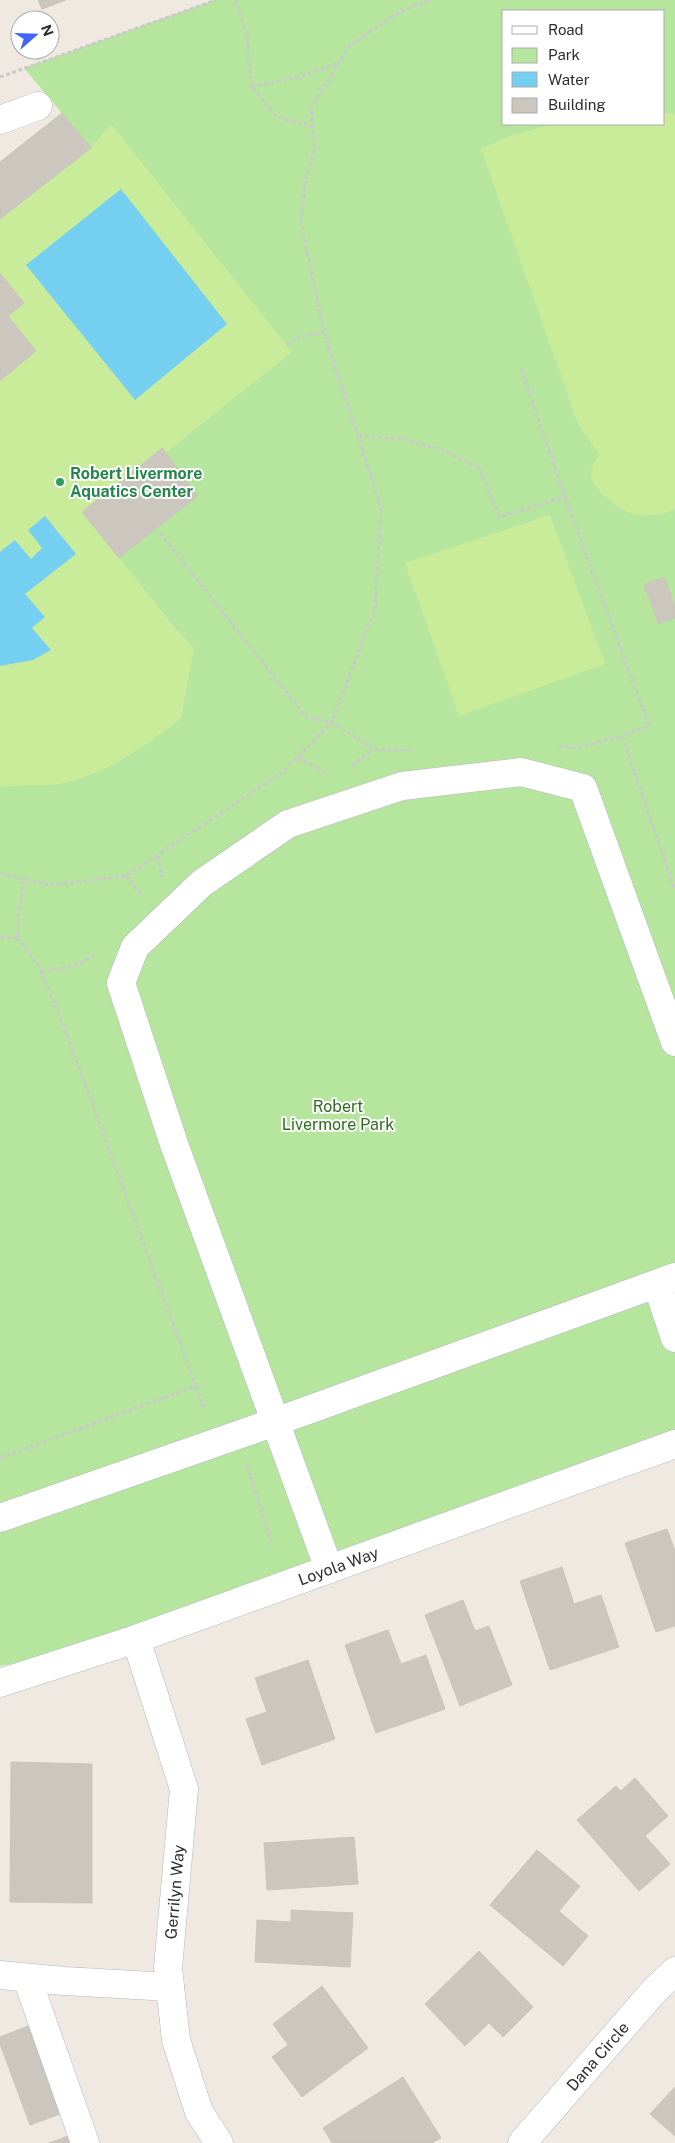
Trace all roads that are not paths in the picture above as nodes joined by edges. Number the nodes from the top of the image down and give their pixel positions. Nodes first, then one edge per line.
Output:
1 (38, 106) dead end
2 (0, 120) edge
3 (675, 1042) edge
4 (666, 1280) edge
5 (675, 1338) edge
6 (275, 1422) junction
7 (675, 1444) edge
8 (0, 1518) edge
9 (329, 1569) junction
10 (136, 1639) junction
11 (0, 1683) edge
12 (675, 1972) edge
13 (0, 1975) edge
14 (26, 1978) junction
15 (170, 1987) junction
16 (85, 2143) edge
17 (219, 2143) edge
18 (522, 2143) edge

1 - 2 street
3 - 6 street
4 - 5 street
4 - 6 street
6 - 8 street
6 - 9 street
7 - 9 street, Loyola Way
9 - 10 street, Loyola Way
10 - 11 street, Loyola Way
10 - 15 street, Gerrilyn Way
12 - 18 street, Dana Circle
13 - 14 street
14 - 15 street
14 - 16 street
15 - 17 street, Gerrilyn Way

